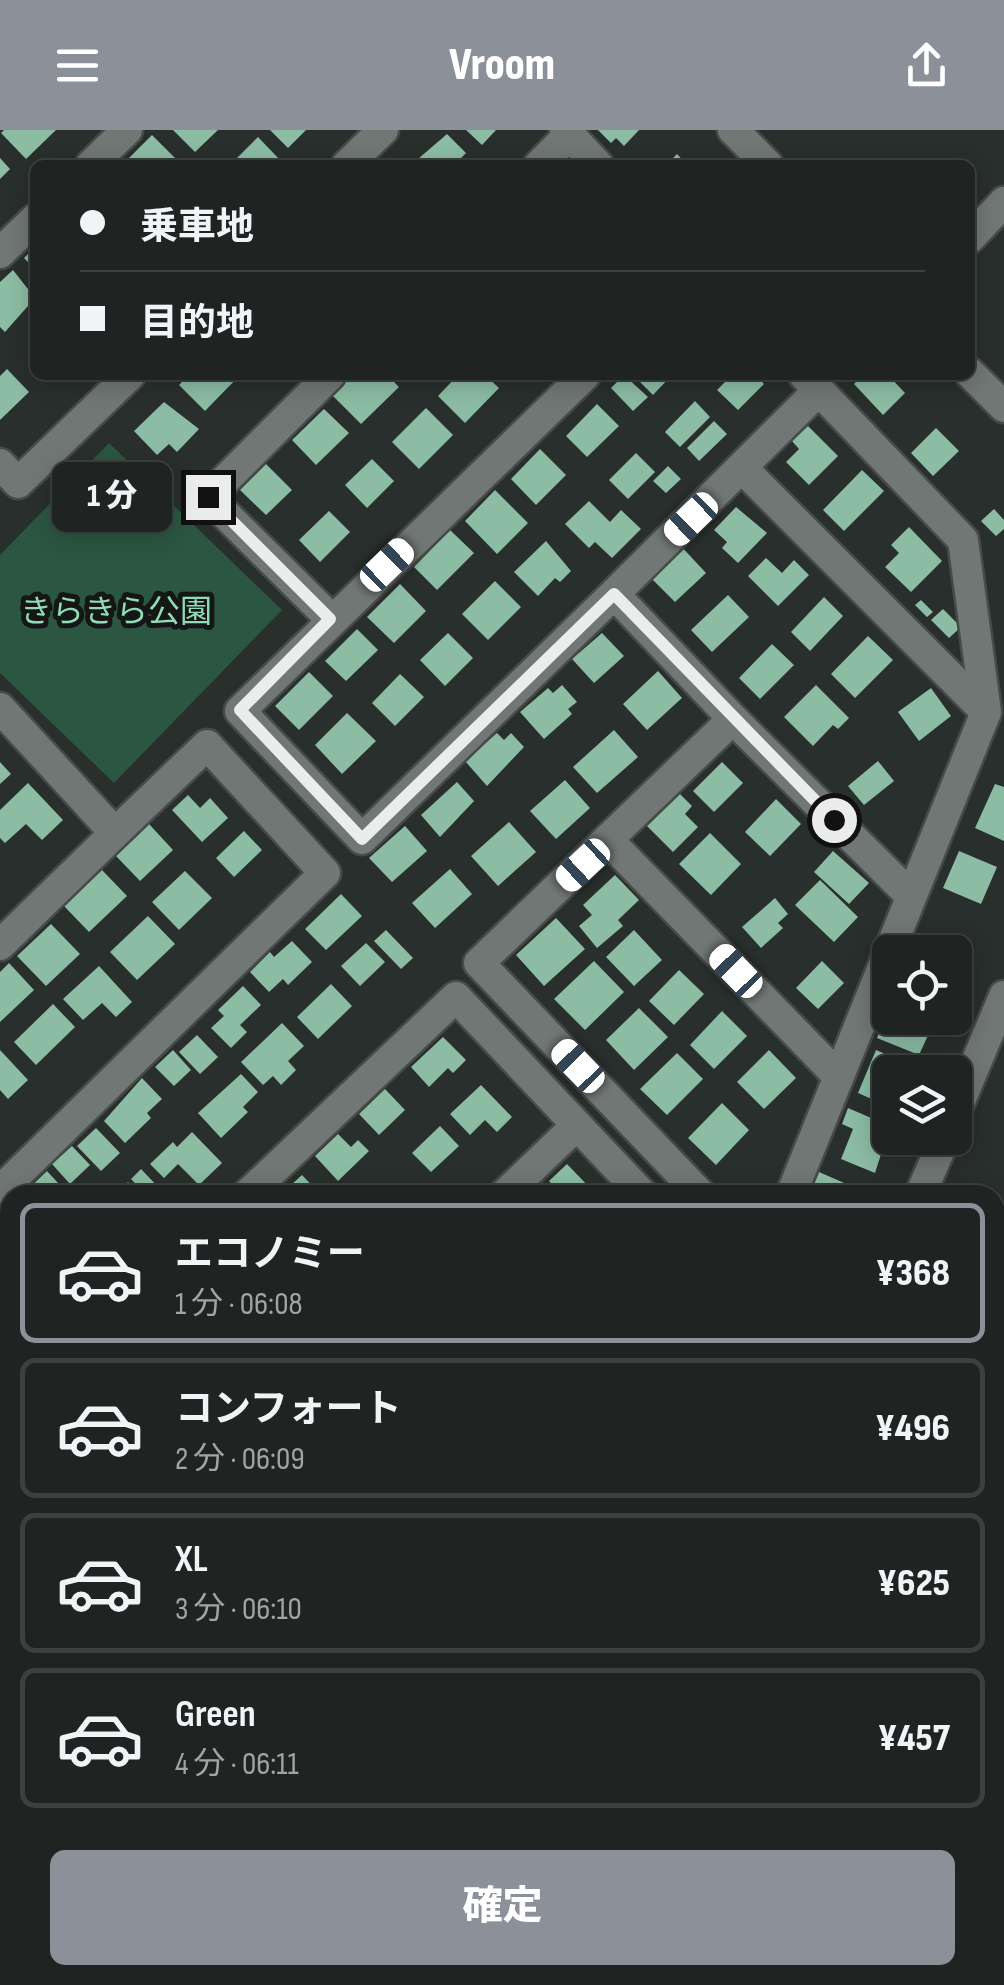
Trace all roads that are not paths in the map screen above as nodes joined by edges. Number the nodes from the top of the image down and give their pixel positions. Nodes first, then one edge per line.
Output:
1 (127, 130) edge
2 (383, 130) edge
3 (734, 130) edge
4 (567, 132) edge
5 (97, 160) edge
6 (352, 160) edge
7 (543, 160) edge
8 (593, 160) edge
9 (763, 160) edge
10 (1002, 209) edge
11 (30, 225) edge
12 (975, 233) edge
13 (0, 253) edge
14 (975, 377) edge
15 (125, 380) edge
16 (325, 380) edge
17 (580, 380) edge
18 (811, 382) edge
19 (1004, 408) edge
20 (0, 464) edge
21 (742, 469) junction
22 (614, 594) junction
23 (330, 619) junction
24 (0, 708) edge
25 (986, 712) junction
26 (733, 720) junction
27 (115, 833) junction
28 (609, 840) junction
29 (910, 896) junction
30 (0, 944) edge
31 (1004, 996) edge
32 (972, 1072) edge
33 (838, 1076) junction
34 (576, 1125) junction
35 (937, 1155) edge
36 (6, 1185) edge
37 (258, 1185) edge
38 (514, 1185) edge
39 (633, 1185) edge
40 (691, 1185) edge
41 (795, 1185) edge
42 (924, 1185) edge

1 - 5 street
2 - 6 street
3 - 9 street
4 - 7 street
4 - 8 street
10 - 12 street
11 - 13 street
14 - 19 street
15 - 20 street
16 - 23 street
17 - 23 street
18 - 21 street
18 - 25 street
21 - 22 street
21 - 25 street
22 - 23 street
22 - 26 street
24 - 27 street
25 - 29 street
26 - 28 street
26 - 29 street
27 - 30 street
27 - 36 street
28 - 33 street
28 - 40 street
29 - 33 street
31 - 32 street
33 - 41 street
34 - 37 street
34 - 38 street
34 - 39 street
35 - 42 street

